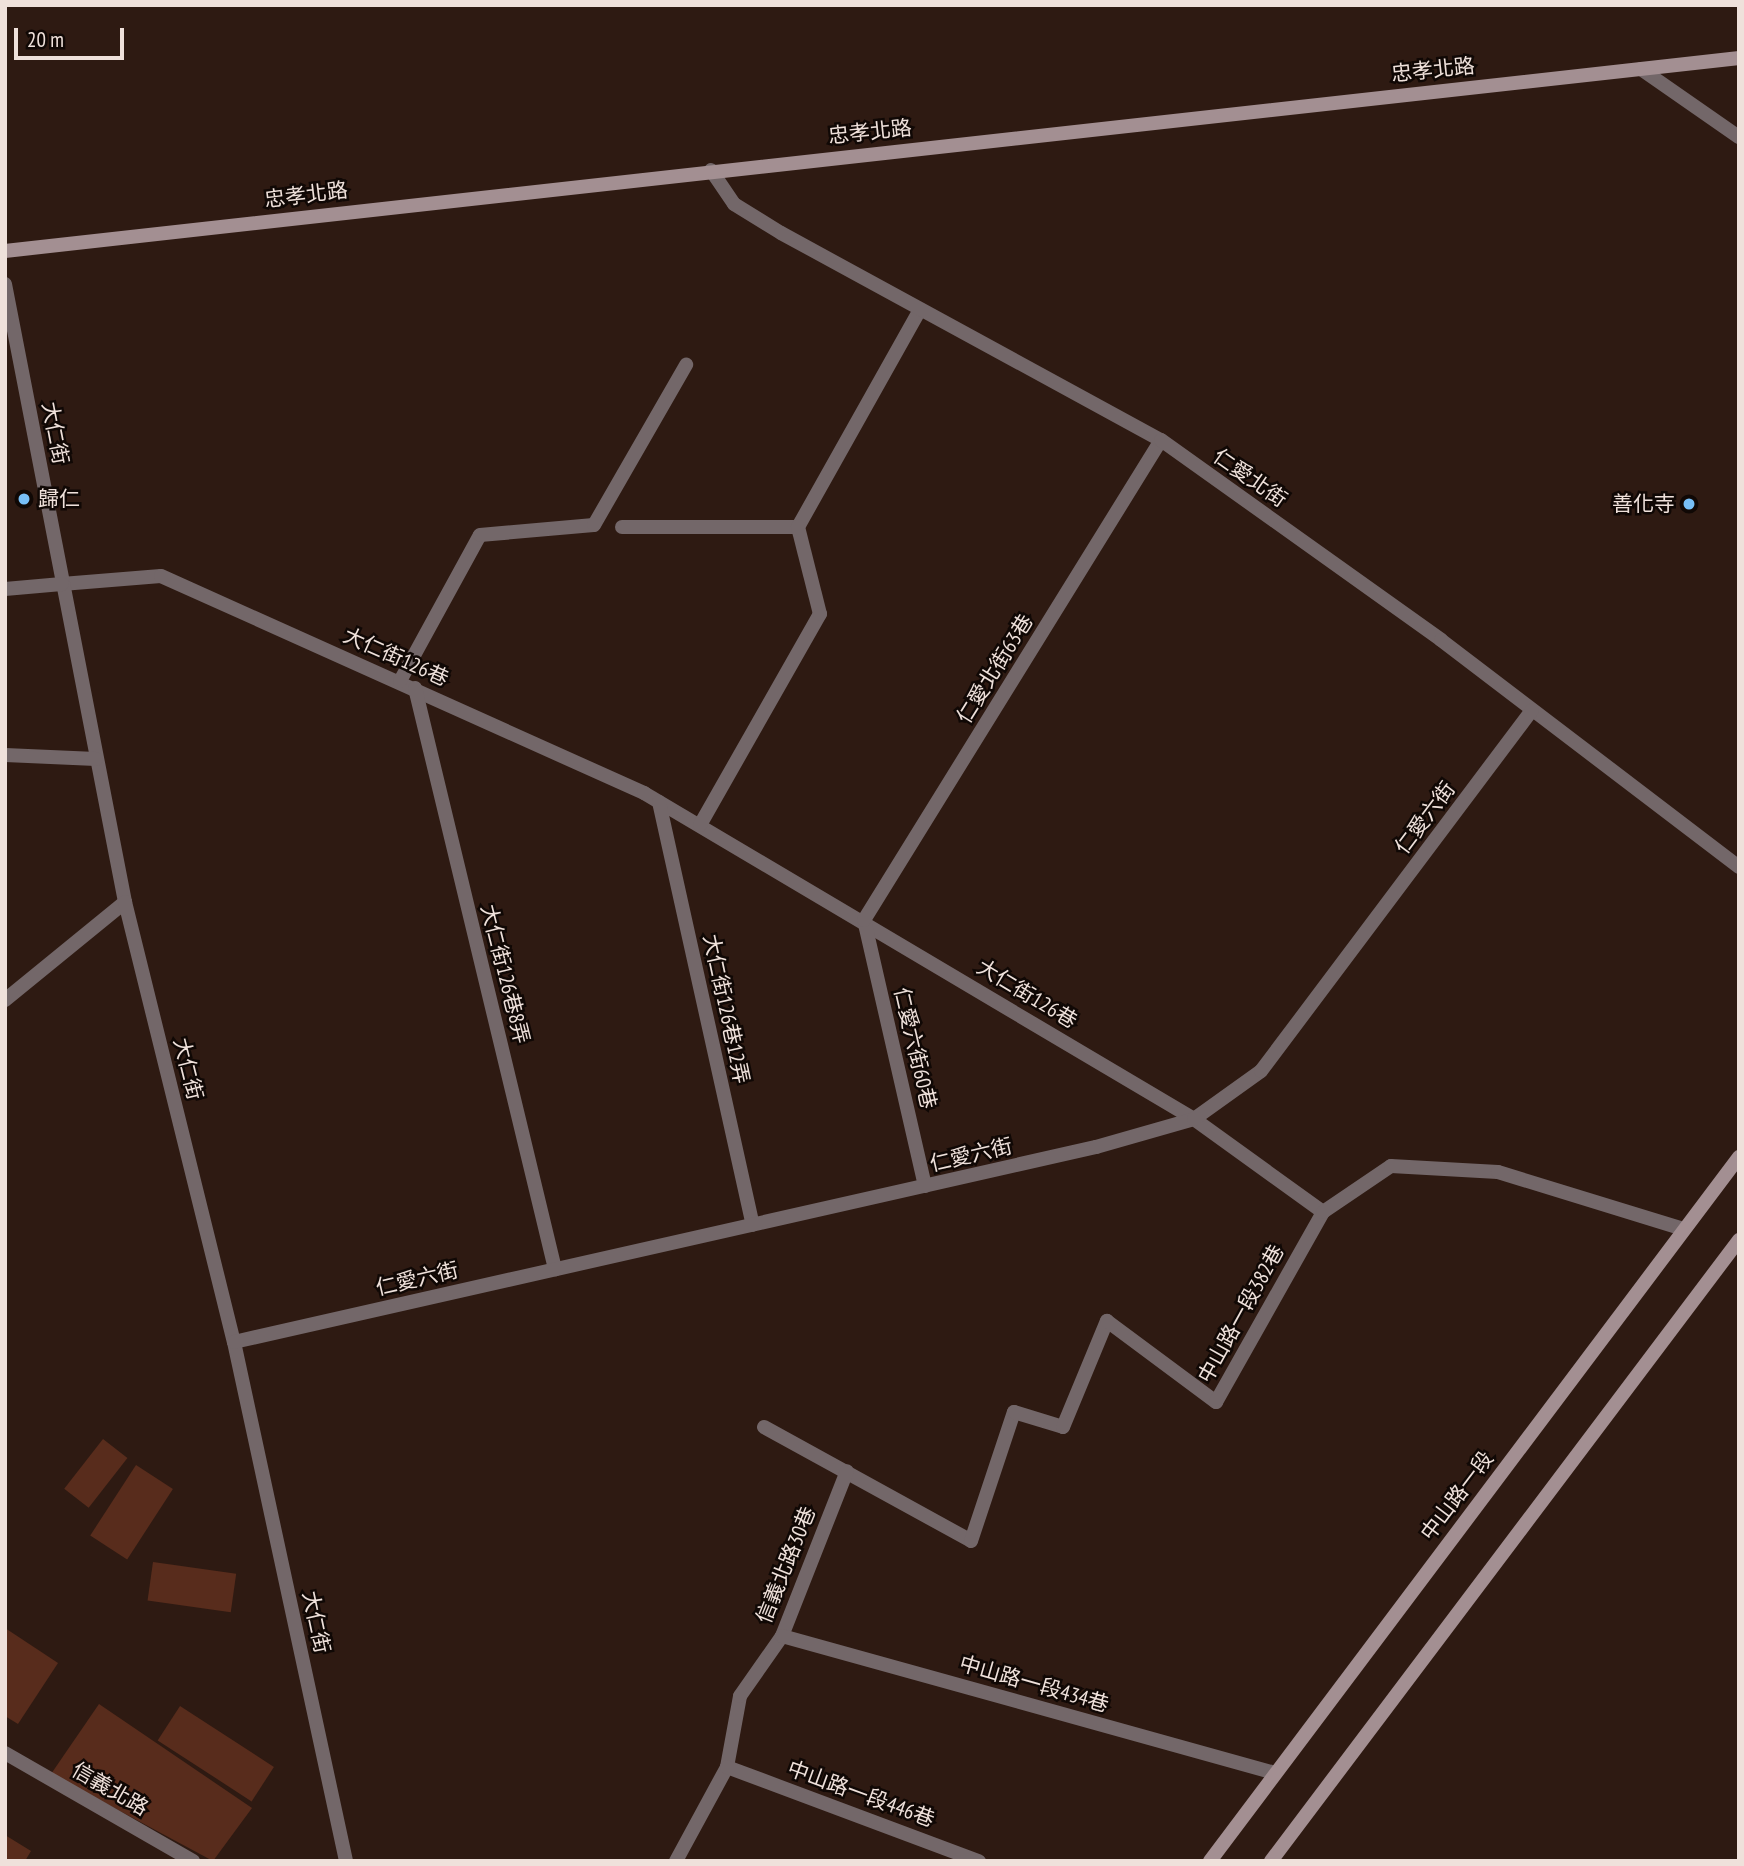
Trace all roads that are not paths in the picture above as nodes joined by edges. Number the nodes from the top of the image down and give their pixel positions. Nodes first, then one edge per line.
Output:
1 (1739, 58) edge
2 (1641, 69) junction
3 (1739, 138) edge
4 (711, 170) junction
5 (5, 251) edge
6 (5, 284) edge
7 (920, 310) junction
8 (686, 365) dead end
9 (1161, 440) junction
10 (622, 527) dead end
11 (799, 527) junction
12 (62, 584) junction
13 (5, 589) edge
14 (400, 681) junction
15 (415, 688) junction
16 (1532, 710) junction
17 (5, 755) edge
18 (96, 759) junction
19 (659, 802) junction
20 (700, 825) junction
21 (1739, 867) edge
22 (125, 902) junction
23 (864, 920) junction
24 (5, 1000) edge
25 (1194, 1119) junction
26 (1739, 1157) edge
27 (925, 1186) junction
28 (1323, 1212) junction
29 (753, 1225) junction
30 (1683, 1229) junction
31 (1739, 1240) edge
32 (555, 1269) junction
33 (234, 1342) junction
34 (764, 1427) dead end
35 (847, 1471) junction
36 (782, 1636) junction
37 (5, 1753) edge
38 (727, 1767) junction
39 (1275, 1773) junction
40 (193, 1861) edge
41 (346, 1861) edge
42 (676, 1861) edge
43 (979, 1861) edge
44 (1210, 1861) edge
45 (1271, 1861) edge

1 - 2 main road, 忠孝北路
2 - 3 street
2 - 4 main road, 忠孝北路
4 - 5 main road, 忠孝北路
4 - 7 street, 仁愛北街
6 - 12 street, 大仁街
7 - 9 street, 仁愛北街
7 - 11 street
8 - 14 street
9 - 16 street, 仁愛北街
9 - 23 street, 仁愛北街63巷
10 - 11 street
11 - 20 street
12 - 13 street, 大仁街126巷
12 - 14 street, 大仁街126巷
12 - 18 street, 大仁街
14 - 15 street, 大仁街126巷
15 - 19 street, 大仁街126巷
15 - 32 street, 大仁街126巷8弄
16 - 21 street, 仁愛北街
16 - 25 street, 仁愛六街
17 - 18 street
18 - 22 street, 大仁街
19 - 20 street, 大仁街126巷
19 - 29 street, 大仁街126巷12弄
20 - 23 street, 大仁街126巷
22 - 24 street
22 - 33 street, 大仁街
23 - 25 street, 大仁街126巷
23 - 27 street, 仁愛六街60巷
25 - 27 street, 仁愛六街
25 - 28 street, 大仁街126巷
26 - 30 main road, 中山路一段
27 - 29 street, 仁愛六街
28 - 30 street, 中山路一段382巷
28 - 35 street, 中山路一段382巷
29 - 32 street, 仁愛六街
30 - 39 main road, 中山路一段
31 - 45 main road
32 - 33 street, 仁愛六街
33 - 41 street, 大仁街
34 - 35 street, 中山路一段382巷
35 - 36 street, 信義北路30巷
36 - 38 street, 信義北路30巷
36 - 39 street, 中山路一段434巷
37 - 40 street, 信義北路
38 - 42 street, 信義北路30巷
38 - 43 street, 中山路一段446巷
39 - 44 main road, 中山路一段

